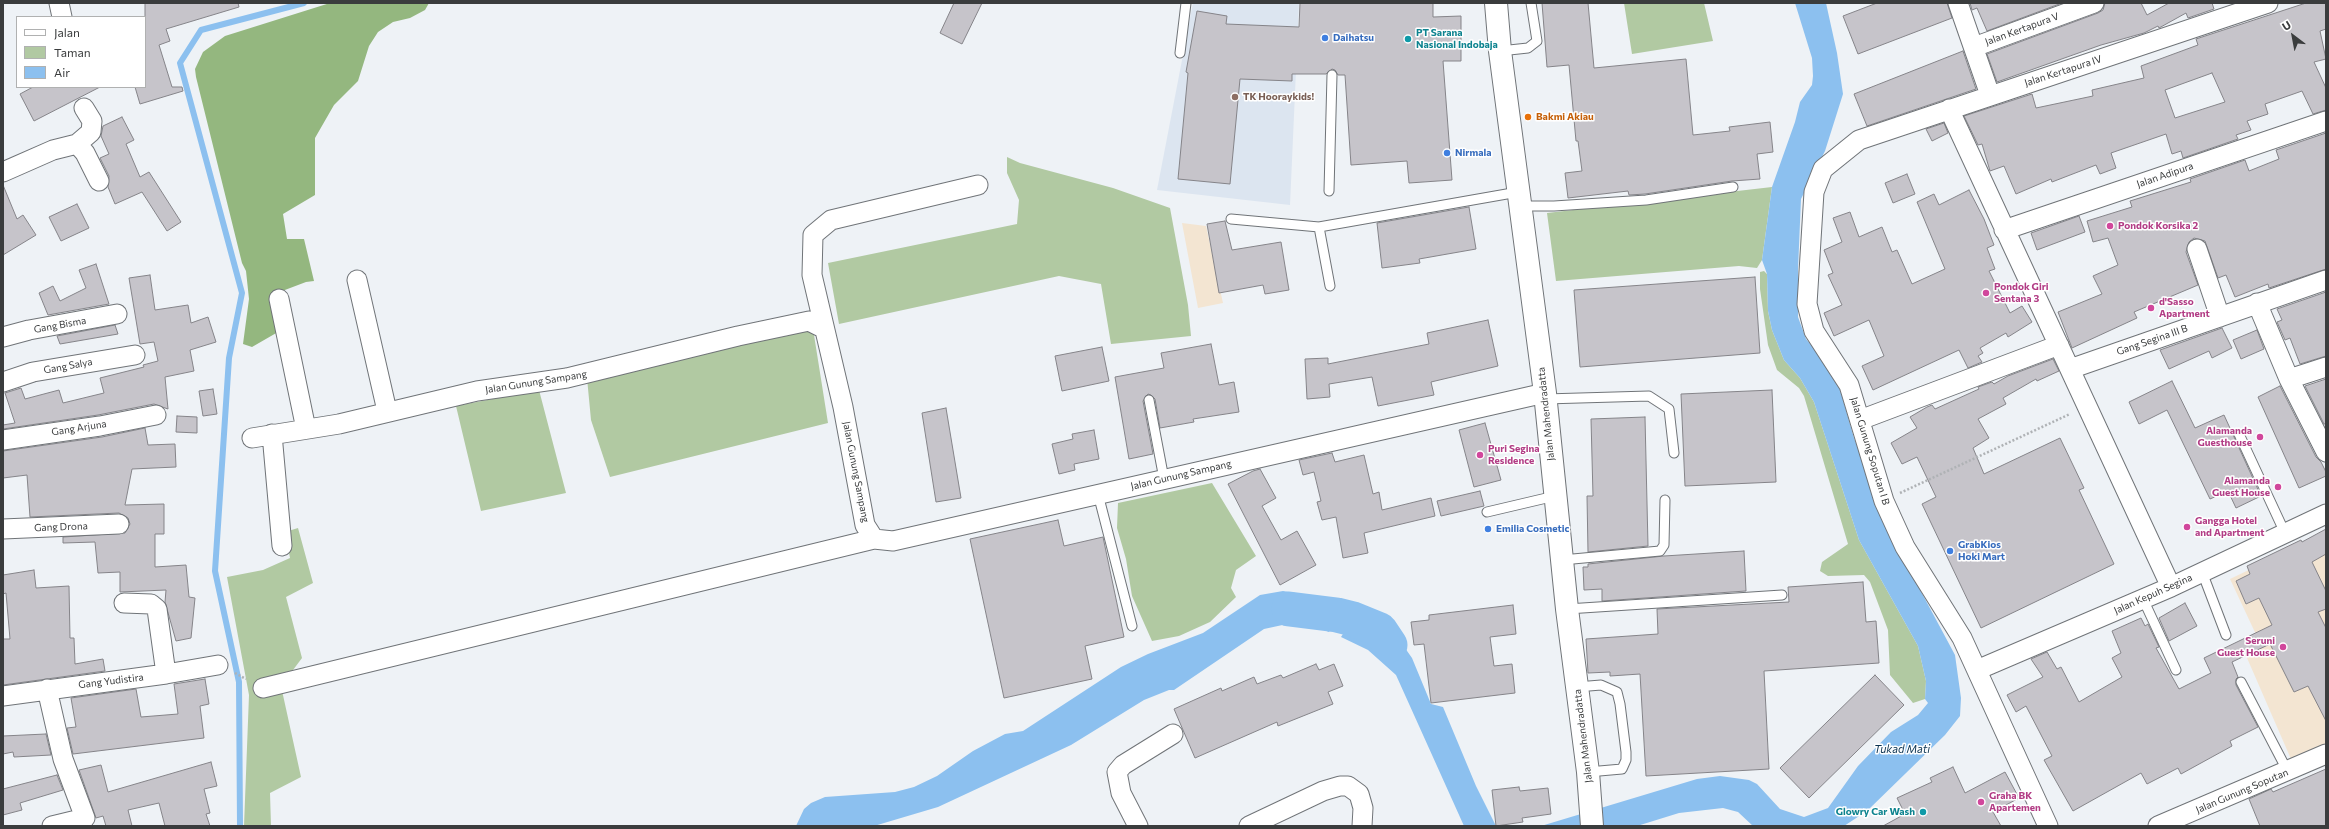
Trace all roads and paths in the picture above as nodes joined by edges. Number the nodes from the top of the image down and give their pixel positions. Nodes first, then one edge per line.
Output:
1 (59, 3) edge
2 (1186, 3) edge
3 (1496, 3) edge
4 (1531, 3) edge
5 (1958, 3) edge
6 (2094, 3) edge
7 (2268, 3) edge
8 (62, 16) edge
9 (1974, 47) junction
10 (1500, 51) junction
11 (1180, 53) dead end
12 (1332, 74) dead end
13 (1990, 95) junction
14 (84, 108) dead end
15 (1949, 109) junction
16 (2326, 121) edge
17 (1860, 140) joint
18 (77, 144) junction
19 (3, 172) edge
20 (99, 182) dead end
21 (978, 185) dead end
22 (1733, 187) dead end
23 (1329, 191) dead end
24 (1519, 199) junction
25 (1231, 219) dead end
26 (1319, 226) junction
27 (2004, 230) junction
28 (2197, 249) dead end
29 (357, 280) dead end
30 (2326, 280) edge
31 (1330, 286) dead end
32 (279, 299) dead end
33 (2257, 303) junction
34 (118, 314) dead end
35 (2220, 317) junction
36 (823, 328) junction
37 (3, 337) edge
38 (2058, 345) junction
39 (135, 355) dead end
40 (2326, 367) edge
41 (2070, 369) junction
42 (2289, 379) junction
43 (3, 382) edge
44 (1545, 396) junction
45 (1150, 400) dead end
46 (2086, 407) junction
47 (386, 411) junction
48 (156, 415) dead end
49 (1860, 420) junction
50 (306, 429) junction
51 (272, 434) junction
52 (2239, 434) dead end
53 (252, 438) dead end
54 (3, 440) edge
55 (2326, 452) edge
56 (1674, 453) dead end
57 (1164, 479) junction
58 (1098, 494) junction
59 (1555, 496) junction
60 (1666, 500) dead end
61 (1884, 501) junction
62 (1487, 512) dead end
63 (2326, 514) edge
64 (119, 524) dead end
65 (3, 529) edge
66 (2285, 532) junction
67 (874, 539) junction
68 (282, 546) dead end
69 (1562, 560) junction
70 (2202, 572) junction
71 (2171, 587) junction
72 (1782, 595) dead end
73 (2143, 599) junction
74 (124, 603) dead end
75 (1567, 609) junction
76 (1132, 626) dead end
77 (2226, 635) dead end
78 (218, 665) joint
79 (1977, 670) junction
80 (2176, 670) dead end
81 (166, 674) junction
82 (2241, 682) dead end
83 (1577, 687) junction
84 (263, 688) joint
85 (47, 689) junction
86 (3, 696) edge
87 (1173, 734) dead end
88 (2326, 754) edge
89 (1588, 772) junction
90 (2288, 772) junction
91 (2184, 821) edge
92 (52, 826) edge
93 (1138, 826) edge
94 (1249, 826) edge
95 (1362, 826) edge
96 (1592, 826) edge
97 (2048, 826) edge
98 (2158, 826) edge

1 - 8 street
2 - 11 lane
3 - 10 main road, Jalan Mahendradatta
4 - 10 lane
5 - 9 street
6 - 9 street, Jalan Kertapura V
7 - 13 street, Jalan Kertapura IV
9 - 13 street
10 - 24 main road, Jalan Mahendradatta
12 - 23 lane
13 - 15 street, Jalan Kertapura IV
14 - 18 street
15 - 17 street, Jalan Kertapura IV
15 - 27 street
16 - 27 street, Jalan Adipura
17 - 49 street, Jalan Gunung Soputan I B
18 - 19 street
18 - 20 street
21 - 36 street
22 - 24 lane
24 - 26 lane
24 - 44 main road, Jalan Mahendradatta
25 - 26 lane
26 - 31 lane
27 - 38 street
28 - 35 street
29 - 47 street
30 - 33 street, Gang Segina III B
32 - 50 street
33 - 35 street, Gang Segina III B
33 - 42 street
34 - 37 street, Gang Bisma
35 - 41 street, Gang Segina III B
36 - 47 street, Jalan Gunung Sampang
36 - 67 street, Jalan Gunung Sampang
38 - 41 street
38 - 49 street
39 - 43 street, Gang Salya
40 - 42 street
41 - 46 street
42 - 55 street
44 - 56 lane
44 - 57 street, Jalan Gunung Sampang
44 - 59 main road, Jalan Mahendradatta
45 - 57 lane
46 - 61 path
46 - 71 street
47 - 50 street, Jalan Gunung Sampang
48 - 54 street, Gang Arjuna
49 - 61 street, Jalan Gunung Soputan I B
50 - 51 street, Jalan Gunung Sampang
51 - 53 street, Jalan Gunung Sampang
51 - 68 street
52 - 66 lane
57 - 58 street, Jalan Gunung Sampang
58 - 67 street, Jalan Gunung Sampang
58 - 76 lane
59 - 62 lane
59 - 69 main road, Jalan Mahendradatta
60 - 69 lane
61 - 79 street, Jalan Gunung Soputan I B
63 - 66 street, Jalan Kepuh Segina
64 - 65 street, Gang Drona
66 - 70 street, Jalan Kepuh Segina
67 - 84 street
69 - 75 main road, Jalan Mahendradatta
70 - 71 street, Jalan Kepuh Segina
70 - 77 lane
71 - 73 street, Jalan Kepuh Segina
72 - 75 lane
73 - 79 street, Jalan Kepuh Segina
73 - 80 lane
74 - 81 street
75 - 83 main road, Jalan Mahendradatta
78 - 81 street, Gang Yudistira
78 - 84 path
79 - 97 street, Jalan Gunung Soputan I B
81 - 85 street, Gang Yudistira
82 - 90 lane
83 - 89 main road, Jalan Mahendradatta
83 - 89 lane
85 - 86 street, Gang Yudistira
85 - 92 street
87 - 93 street
88 - 90 street, Jalan Gunung Soputan
89 - 96 main road, Jalan Mahendradatta
90 - 91 street, Jalan Gunung Soputan
91 - 98 street, Jalan Gunung Soputan
94 - 95 street

